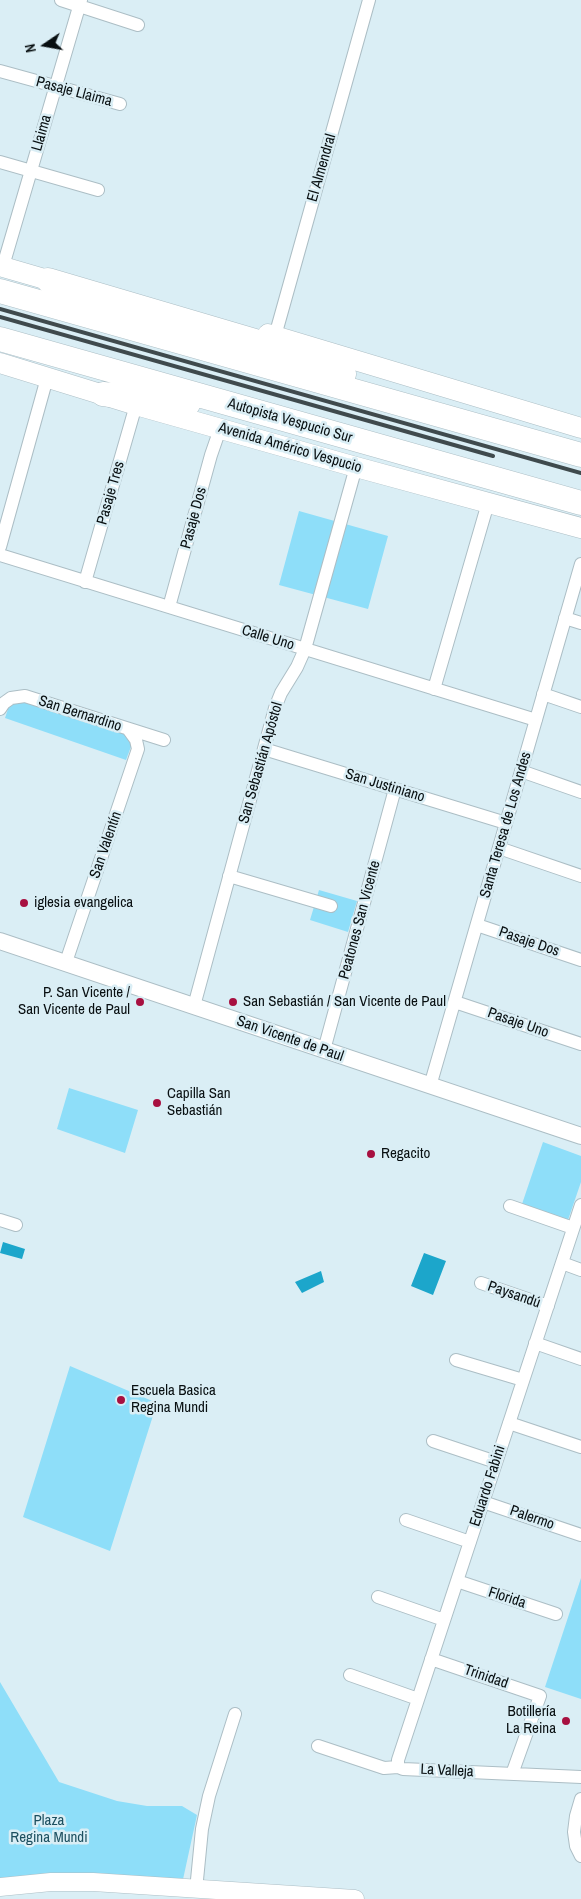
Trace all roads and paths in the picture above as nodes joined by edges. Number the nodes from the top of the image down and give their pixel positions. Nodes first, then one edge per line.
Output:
1 (60, 0) edge
2 (369, 0) edge
3 (80, 3) edge
4 (138, 24) dead end
5 (0, 71) edge
6 (56, 87) junction
7 (120, 104) dead end
8 (0, 162) edge
9 (32, 171) junction
10 (98, 190) dead end
11 (1, 266) edge
12 (48, 280) junction
13 (0, 291) edge
14 (275, 336) junction
15 (0, 339) edge
16 (0, 364) edge
17 (47, 378) junction
18 (103, 394) junction
19 (136, 405) junction
20 (408, 406) junction
21 (257, 412) junction
22 (581, 428) edge
23 (220, 429) junction
24 (581, 455) edge
25 (356, 467) junction
26 (488, 503) junction
27 (581, 503) edge
28 (581, 528) edge
29 (0, 547) edge
30 (0, 555) edge
31 (581, 564) edge
32 (85, 582) junction
33 (169, 608) junction
34 (565, 618) junction
35 (581, 623) edge
36 (305, 649) junction
37 (434, 689) junction
38 (543, 694) junction
39 (581, 707) edge
40 (0, 709) edge
41 (536, 720) junction
42 (128, 730) junction
43 (164, 740) dead end
44 (264, 749) junction
45 (521, 771) junction
46 (395, 789) junction
47 (581, 792) edge
48 (506, 823) junction
49 (499, 848) junction
50 (229, 876) junction
51 (581, 876) edge
52 (331, 906) dead end
53 (477, 925) junction
54 (0, 941) edge
55 (581, 960) edge
56 (66, 962) junction
57 (454, 1002) junction
58 (194, 1006) junction
59 (581, 1044) edge
60 (324, 1050) junction
61 (430, 1086) junction
62 (581, 1136) edge
63 (581, 1205) edge
64 (510, 1206) dead end
65 (0, 1220) edge
66 (16, 1225) dead end
67 (573, 1228) junction
68 (562, 1263) junction
69 (581, 1270) edge
70 (481, 1283) dead end
71 (548, 1306) junction
72 (536, 1343) junction
73 (581, 1359) edge
74 (456, 1360) dead end
75 (523, 1380) junction
76 (509, 1423) junction
77 (433, 1441) dead end
78 (581, 1447) edge
79 (496, 1462) junction
80 (483, 1502) junction
81 (406, 1520) dead end
82 (581, 1535) edge
83 (470, 1542) junction
84 (457, 1581) junction
85 (378, 1597) dead end
86 (556, 1614) dead end
87 (444, 1620) junction
88 (431, 1659) junction
89 (350, 1675) dead end
90 (418, 1699) junction
91 (235, 1714) dead end
92 (318, 1746) dead end
93 (398, 1767) junction
94 (512, 1774) junction
95 (581, 1777) edge
96 (581, 1799) edge
97 (577, 1832) edge
98 (581, 1856) edge
99 (0, 1887) edge
100 (196, 1890) junction
101 (356, 1899) edge

1 - 3 street
2 - 14 street, El Almendral
3 - 4 street
3 - 6 street, Llaima
5 - 6 street, Pasaje Llaima
6 - 7 street, Pasaje Llaima
6 - 9 street, Llaima
8 - 9 street
9 - 10 street
9 - 11 street, Llaima
11 - 12 main road
12 - 14 main road
12 - 20 highway
13 - 20 highway
14 - 22 main road
15 - 21 highway, Autopista Vespucio Sur
16 - 17 main road, Avenida Américo Vespucio
17 - 18 main road, Avenida Américo Vespucio
17 - 29 street
18 - 19 main road, Avenida Américo Vespucio
18 - 21 highway
19 - 23 main road, Avenida Américo Vespucio
19 - 32 street, Pasaje Tres
20 - 24 highway
21 - 27 highway, Autopista Vespucio Sur
23 - 25 main road, Avenida Américo Vespucio
23 - 33 street, Pasaje Dos
25 - 26 main road, Avenida Américo Vespucio
25 - 36 street, San Sebastián Apóstol
26 - 28 main road, Avenida Américo Vespucio
26 - 37 street
30 - 32 street, Calle Uno
31 - 34 street, Santa Teresa de Los Andes
32 - 33 street, Calle Uno
33 - 36 street, Calle Uno
34 - 35 street
34 - 38 street, Santa Teresa de Los Andes
36 - 37 street, Calle Uno
36 - 44 street, San Sebastián Apóstol
37 - 41 street, Calle Uno
38 - 39 street
38 - 41 street, Santa Teresa de Los Andes
40 - 42 street, San Bernardino
41 - 45 street, Santa Teresa de Los Andes
42 - 43 street, San Bernardino
42 - 56 street, San Valentín
44 - 46 street, San Justiniano
44 - 50 street, San Sebastián Apóstol
45 - 47 street
45 - 48 street, Santa Teresa de Los Andes
46 - 48 street, San Justiniano
46 - 60 street, Peatones San Vicente
48 - 49 street, Santa Teresa de Los Andes
49 - 51 street
49 - 53 street, Santa Teresa de Los Andes
50 - 52 street
50 - 58 street, San Sebastián Apóstol
53 - 55 street, Pasaje Dos
53 - 57 street, Santa Teresa de Los Andes
54 - 56 street, San Vicente de Paul
56 - 58 street, San Vicente de Paul
57 - 59 street, Pasaje Uno
57 - 61 street, Santa Teresa de Los Andes
58 - 60 street, San Vicente de Paul
60 - 61 street, San Vicente de Paul
61 - 62 street, San Vicente de Paul
63 - 67 street, Eduardo Fabini
64 - 67 street
65 - 66 street
67 - 68 street, Eduardo Fabini
68 - 69 street
68 - 71 street, Eduardo Fabini
70 - 71 street, Paysandú
71 - 72 street, Eduardo Fabini
72 - 73 street
72 - 75 street, Eduardo Fabini
74 - 75 street
75 - 76 street, Eduardo Fabini
76 - 78 street
76 - 79 street, Eduardo Fabini
77 - 79 street
79 - 80 street, Eduardo Fabini
80 - 82 street, Palermo
80 - 83 street, Eduardo Fabini
81 - 83 street
83 - 84 street, Eduardo Fabini
84 - 86 street, Florida
84 - 87 street, Eduardo Fabini
85 - 87 street
87 - 88 street, Eduardo Fabini
88 - 90 street, Eduardo Fabini
88 - 94 street, Trinidad
89 - 90 street
90 - 93 street, Eduardo Fabini
91 - 100 street
92 - 93 street, La Valleja
93 - 94 street, La Valleja
94 - 95 street, La Valleja
96 - 97 street
97 - 98 street
99 - 100 main road
100 - 101 main road

